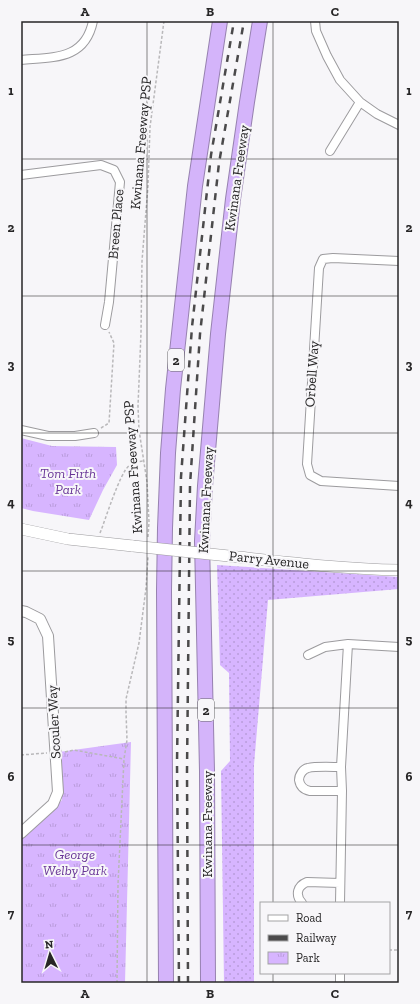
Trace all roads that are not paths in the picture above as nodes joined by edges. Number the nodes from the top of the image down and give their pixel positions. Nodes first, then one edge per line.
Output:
1 (93, 21) edge
2 (220, 21) edge
3 (260, 21) edge
4 (315, 21) edge
5 (21, 60) edge
6 (360, 102) junction
7 (399, 125) edge
8 (330, 151) dead end
9 (21, 175) edge
10 (399, 261) edge
11 (105, 325) road end
12 (21, 430) edge
13 (94, 433) road end
14 (399, 486) edge
15 (21, 530) edge
16 (399, 570) edge
17 (21, 611) edge
18 (348, 644) junction
19 (399, 647) edge
20 (308, 655) dead end
21 (341, 767) junction
22 (342, 791) junction
23 (21, 833) edge
24 (340, 883) junction
25 (301, 902) edge
26 (340, 902) edge
27 (166, 983) edge
28 (208, 983) edge

1 - 5 street
2 - 27 highway, 2
3 - 28 highway, Kwinana Freeway / 2
4 - 6 street
6 - 7 street
6 - 8 street
9 - 11 street, Breen Place
10 - 14 street, Orbell Way
12 - 13 street
15 - 16 main road, Parry Avenue, bridge
17 - 23 street, Scouler Way
18 - 19 street
18 - 20 street
18 - 21 street
21 - 22 street
21 - 22 street
22 - 24 street
24 - 25 street
24 - 26 street

